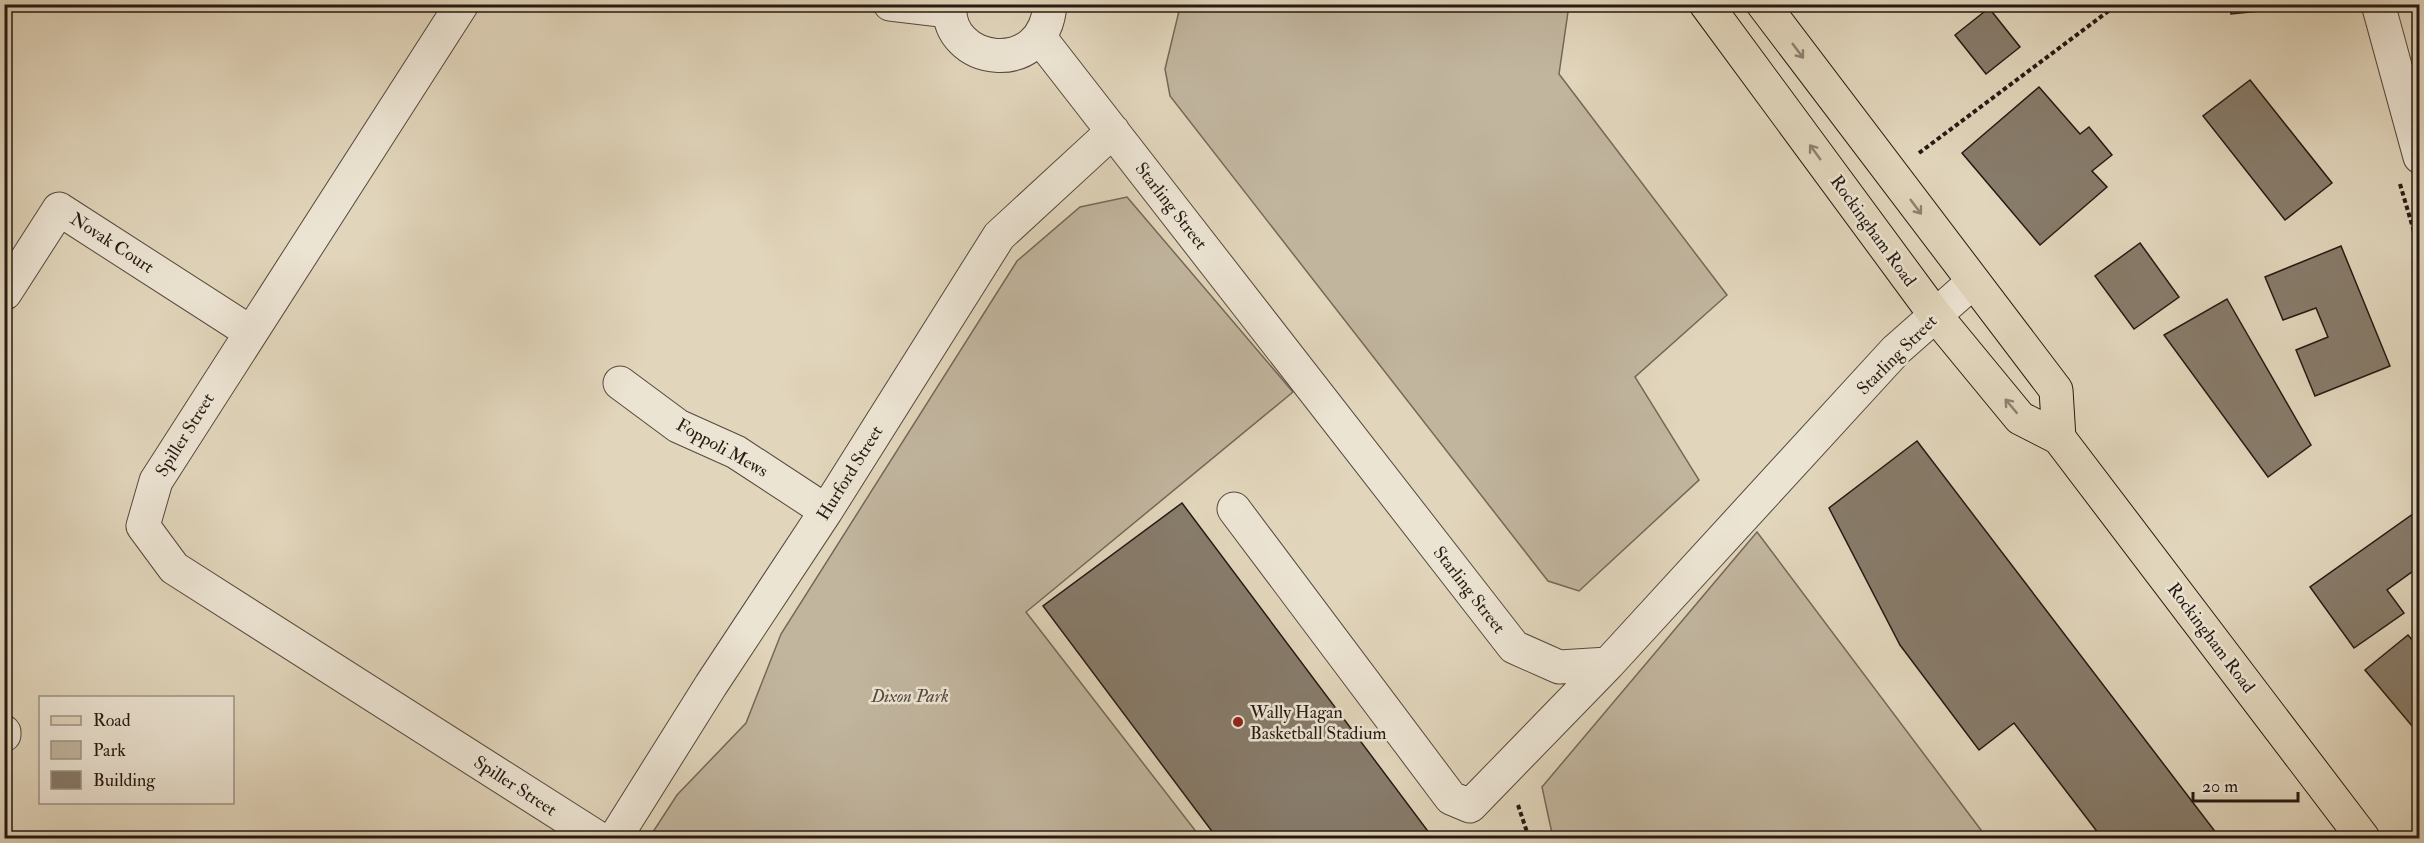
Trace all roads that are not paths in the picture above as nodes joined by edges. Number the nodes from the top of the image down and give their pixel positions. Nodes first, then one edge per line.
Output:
1 (462, 4) edge
2 (890, 4) edge
3 (1050, 4) edge
4 (1706, 4) edge
5 (1763, 4) edge
6 (2378, 4) edge
7 (949, 8) edge
8 (1040, 38) junction
9 (1113, 131) junction
10 (2420, 157) edge
11 (1973, 282) junction
12 (5, 293) edge
13 (1936, 316) junction
14 (250, 332) junction
15 (620, 383) dead end
16 (2059, 438) junction
17 (1234, 509) dead end
18 (826, 511) junction
19 (1608, 664) junction
20 (598, 838) edge
21 (615, 838) edge
22 (2362, 838) edge

1 - 14 street, Spiller Street
2 - 7 street
3 - 8 street
13 -> 4 main road, Rockingham Road
5 -> 11 main road
6 - 10 street
7 - 8 street
8 - 9 street, Starling Street
9 - 18 street, Hurford Street
9 - 19 street, Starling Street
11 - 13 street, Starling Street
11 - 16 main road
12 - 14 street, Novak Court
16 -> 13 main road, Rockingham Road
13 - 19 street, Starling Street
14 - 20 street, Spiller Street
15 - 18 street, Foppoli Mews
16 - 22 main road, Rockingham Road
17 - 19 street
18 - 21 street, Hurford Street

